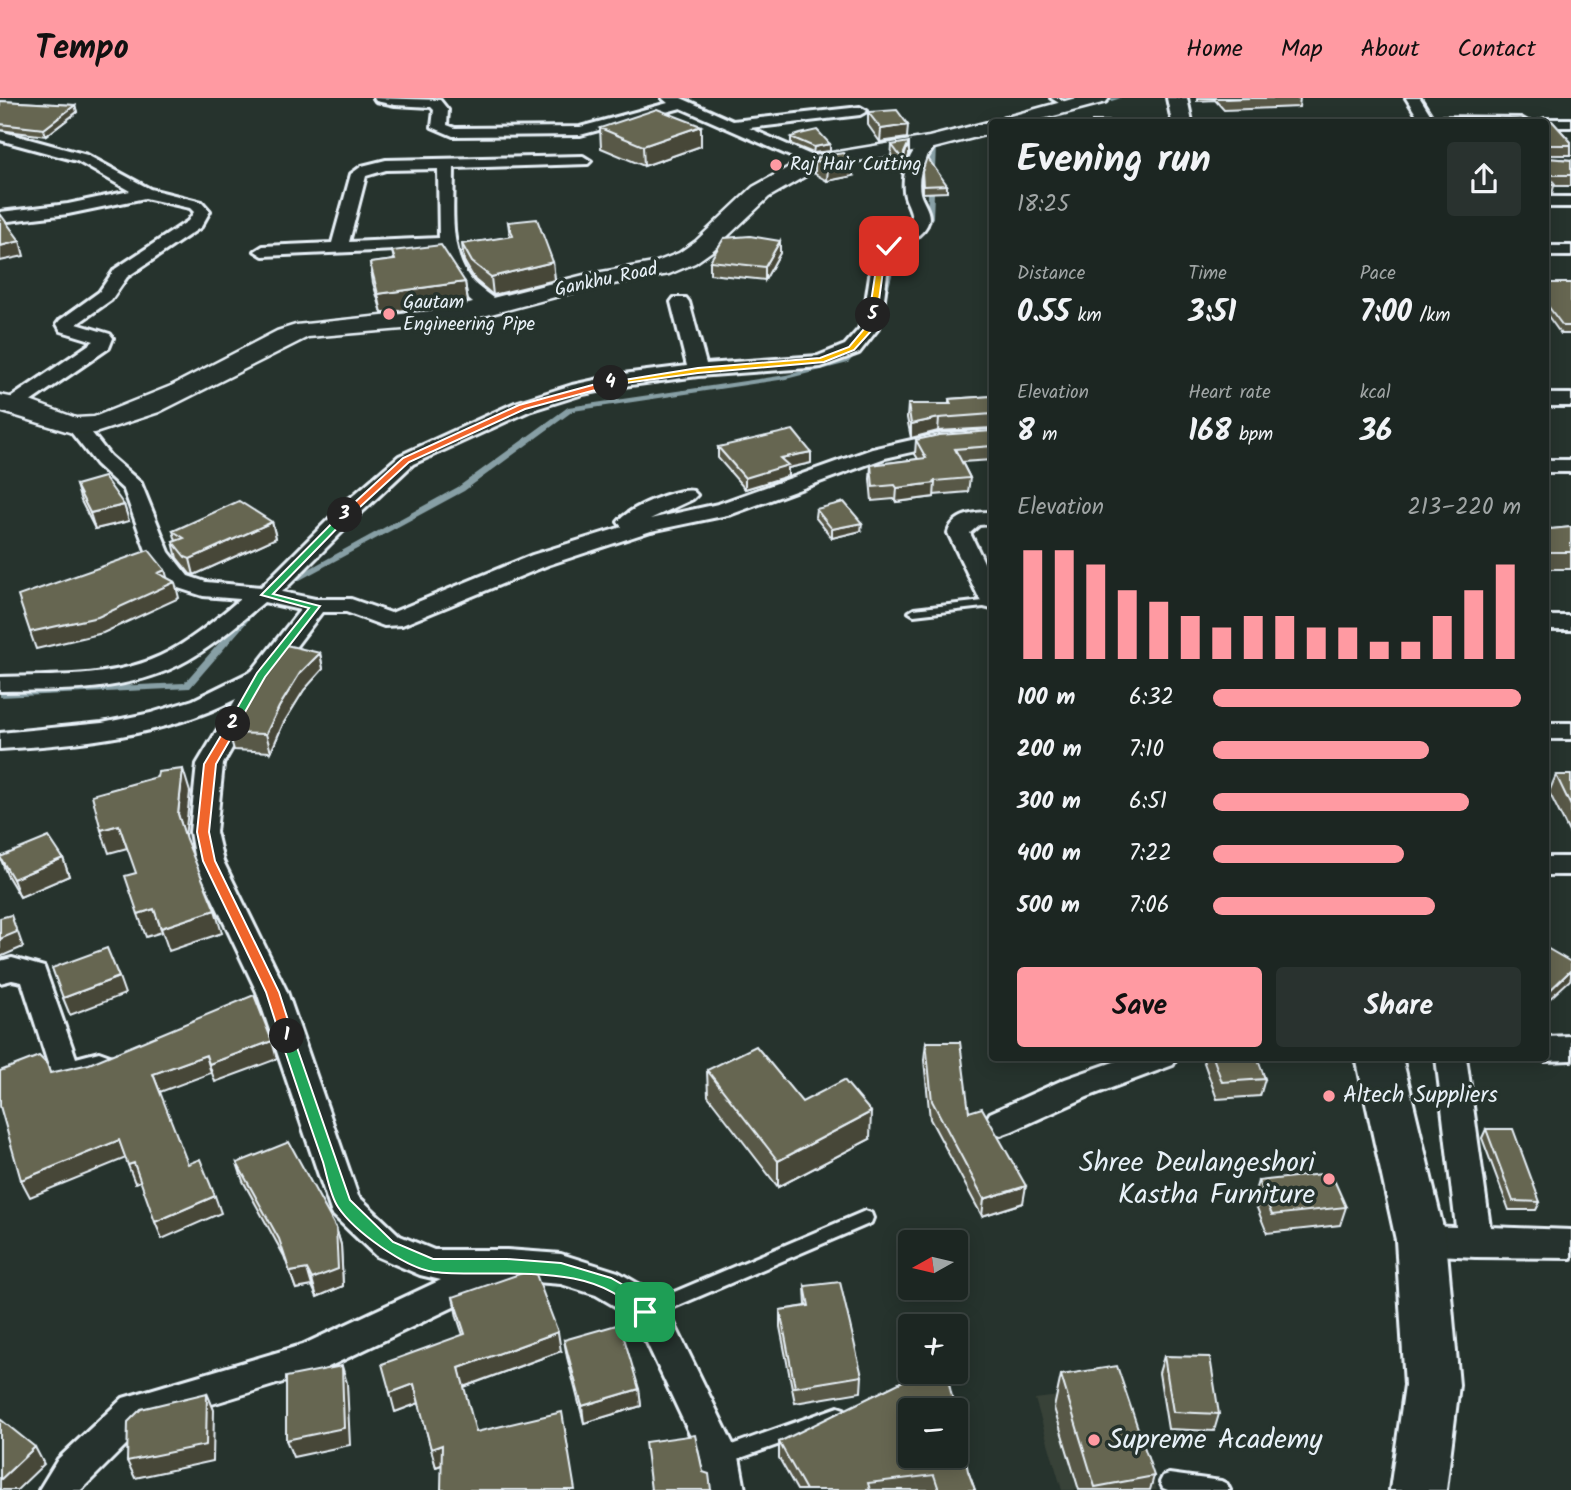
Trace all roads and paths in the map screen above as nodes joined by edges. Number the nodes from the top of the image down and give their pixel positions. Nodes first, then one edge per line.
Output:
1 (381, 98) edge
2 (1099, 98) edge
3 (1177, 98) edge
4 (1413, 98) edge
5 (675, 101) edge
6 (1062, 102) edge
7 (860, 111) dead end
8 (1018, 119) edge
9 (1181, 119) edge
10 (1426, 119) edge
11 (1549, 123) edge
12 (1571, 123) edge
13 (732, 125) junction
14 (989, 128) edge
15 (0, 135) edge
16 (930, 143) junction
17 (583, 161) dead end
18 (815, 162) junction
19 (446, 163) junction
20 (145, 193) junction
21 (1549, 202) edge
22 (1571, 202) edge
23 (0, 217) edge
24 (447, 243) junction
25 (339, 248) junction
26 (263, 251) dead end
27 (1549, 251) edge
28 (1571, 251) edge
29 (680, 302) dead end
30 (494, 307) junction
31 (698, 370) junction
32 (1549, 400) edge
33 (1571, 401) edge
34 (8, 403) edge
35 (78, 426) junction
36 (989, 436) edge
37 (1549, 466) edge
38 (1571, 466) edge
39 (686, 495) dead end
40 (989, 517) edge
41 (612, 537) junction
42 (263, 595) junction
43 (989, 597) edge
44 (989, 603) edge
45 (315, 606) junction
46 (914, 612) dead end
47 (1549, 623) edge
48 (1571, 623) edge
49 (261, 676) junction
50 (0, 684) edge
51 (1549, 731) edge
52 (1571, 731) edge
53 (0, 741) edge
54 (1549, 866) edge
55 (1571, 866) edge
56 (0, 972) edge
57 (1571, 1048) edge
58 (1549, 1049) edge
59 (122, 1054) edge
60 (1151, 1061) edge
61 (1380, 1061) edge
62 (1452, 1061) edge
63 (1001, 1122) dead end
64 (865, 1218) dead end
65 (1421, 1240) junction
66 (1475, 1243) junction
67 (1571, 1244) edge
68 (507, 1265) junction
69 (645, 1312) junction
70 (838, 1415) edge
71 (720, 1457) junction
72 (1169, 1482) dead end
73 (58, 1490) edge
74 (726, 1490) edge
75 (1221, 1490) edge
76 (1418, 1490) edge

1 - 5 street
2 - 6 main road
3 - 9 main road
4 - 10 street
5 - 13 street
6 - 8 main road
7 - 13 street
11 - 12 street
13 - 18 street
14 - 16 main road, Gankhu Road
15 - 20 street
16 - 18 main road, Gankhu Road
16 - 31 street
17 - 19 street
18 - 30 main road, Gankhu Road
19 - 24 street
19 - 25 street
20 - 23 street
20 - 34 street
21 - 22 street
24 - 25 street
24 - 30 street
25 - 26 street
27 - 28 street
29 - 31 street
30 - 35 main road, Gankhu Road
31 - 42 street
32 - 33 street
34 - 35 main road, Gankhu Road
35 - 42 street
36 - 41 street
37 - 38 street
39 - 41 street
40 - 43 street
41 - 45 street
42 - 45 street
42 - 50 street
44 - 46 lane
45 - 49 street
47 - 48 street
49 - 53 street
49 - 68 street
51 - 52 street
54 - 55 street
56 - 59 street
57 - 58 street
60 - 63 street
61 - 65 main road
62 - 66 street
64 - 69 lane
65 - 66 street
65 - 76 main road
66 - 67 street
68 - 69 street
68 - 73 street
69 - 71 street
70 - 71 lane
71 - 74 street
72 - 75 lane

